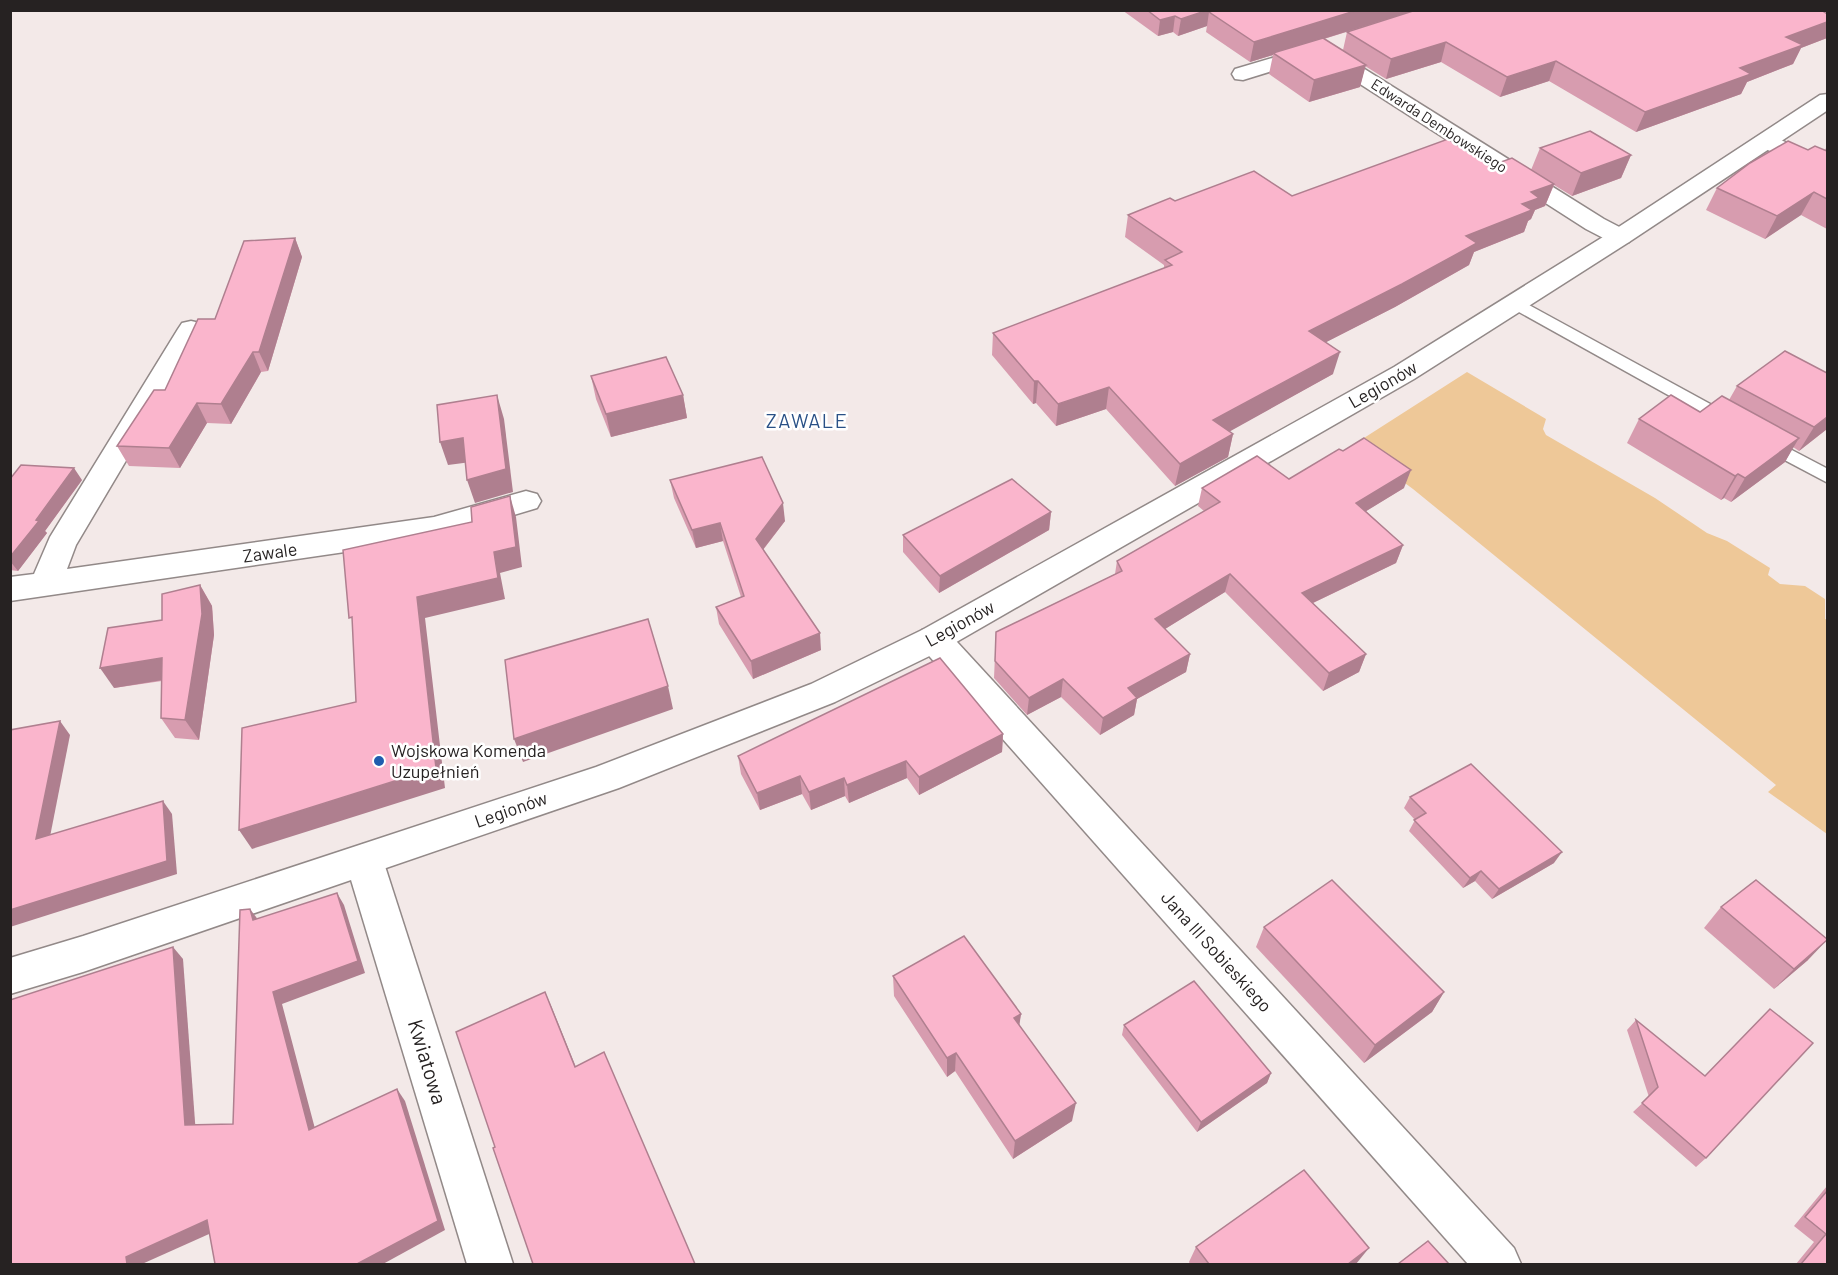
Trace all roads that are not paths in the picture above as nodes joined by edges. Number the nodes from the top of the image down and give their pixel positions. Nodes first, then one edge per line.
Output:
1 (1243, 74) dead end
2 (1827, 100) edge
3 (1767, 141) junction
4 (1827, 170) edge
5 (1620, 237) junction
6 (1516, 303) junction
7 (191, 329) edge
8 (1827, 477) edge
9 (525, 501) dead end
10 (46, 583) junction
11 (10, 589) edge
12 (934, 639) junction
13 (363, 860) junction
14 (10, 976) edge
15 (490, 1264) edge
16 (1498, 1264) edge

1 - 5 street, Edwarda Dembowskiego
2 - 3 street, Legionów
3 - 4 street
3 - 5 street, Legionów
5 - 6 street, Legionów
6 - 8 lane
6 - 12 street, Legionów
7 - 10 street
9 - 10 street, Zawale
10 - 11 street, Zawale
12 - 13 street, Legionów
12 - 16 street, Jana III Sobieskiego
13 - 14 street, Legionów
13 - 15 street, Kwiatowa

